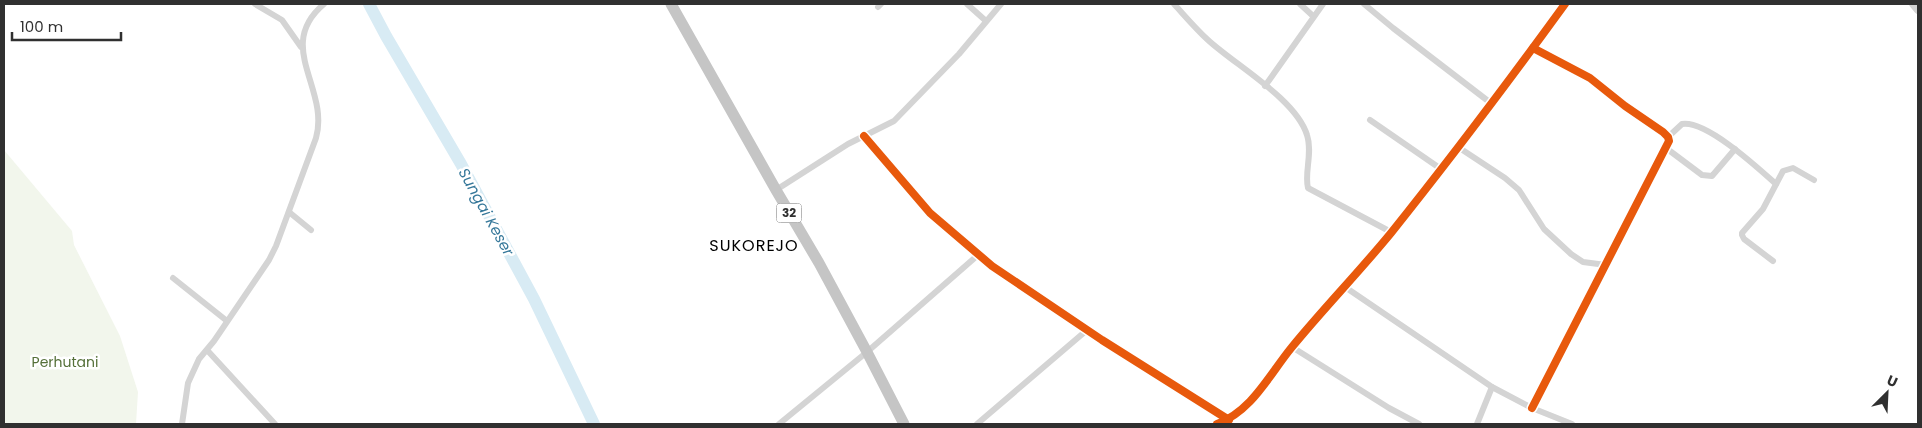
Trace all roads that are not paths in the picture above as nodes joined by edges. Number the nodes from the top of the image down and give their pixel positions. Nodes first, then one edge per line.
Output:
1 (255, 4) edge
2 (324, 4) edge
3 (671, 4) edge
4 (966, 4) edge
5 (1001, 4) edge
6 (1174, 4) edge
7 (1300, 4) edge
8 (1323, 4) edge
9 (1364, 4) edge
10 (1565, 4) edge
11 (1913, 4) edge
12 (1918, 10) edge
13 (1313, 16) junction
14 (986, 21) junction
15 (302, 47) junction
16 (1533, 48) junction
17 (1265, 86) junction
18 (1492, 104) junction
19 (1370, 120) dead end
20 (864, 136) junction
21 (1668, 137) junction
22 (1458, 147) junction
23 (1666, 148) junction
24 (1735, 150) junction
25 (1441, 169) junction
26 (1814, 180) dead end
27 (1776, 184) junction
28 (776, 190) junction
29 (289, 212) junction
30 (311, 230) dead end
31 (1391, 232) junction
32 (978, 255) junction
33 (1774, 260) dead end
34 (1606, 265) junction
35 (173, 278) dead end
36 (1345, 287) junction
37 (227, 320) junction
38 (1087, 330) junction
39 (1292, 347) junction
40 (207, 350) junction
41 (868, 352) junction
42 (1492, 387) junction
43 (1532, 408) junction
44 (1229, 420) junction
45 (182, 424) edge
46 (275, 424) edge
47 (779, 424) edge
48 (904, 424) edge
49 (976, 424) edge
50 (1217, 424) edge
51 (1419, 424) edge
52 (1477, 424) edge
53 (1572, 424) edge

1 - 15 street
2 - 15 street
3 - 28 highway, 32
4 - 14 street
5 - 14 street
6 - 17 street
7 - 13 street
8 - 13 street
9 - 18 street
10 - 16 street
11 - 12 street
13 - 17 street
14 - 20 street
15 - 29 street
16 - 18 street
16 - 21 street
17 - 31 street
18 - 22 street
19 - 25 street
20 - 28 street
20 - 32 street
21 - 23 street
21 - 24 street
22 - 25 street
22 - 34 street
23 - 24 street
23 - 34 street
24 - 27 street
25 - 31 street
26 - 27 street
27 - 33 street
28 - 41 highway, 32
29 - 30 street
29 - 37 street
31 - 36 street
32 - 38 street
32 - 41 street
34 - 43 street
35 - 37 street
36 - 39 street
36 - 42 street
37 - 40 street
38 - 44 street
38 - 49 street
39 - 44 street
39 - 51 street
40 - 45 street
40 - 46 street
41 - 47 street
41 - 48 highway, 32
42 - 43 street
42 - 52 street
43 - 53 street
44 - 50 street

